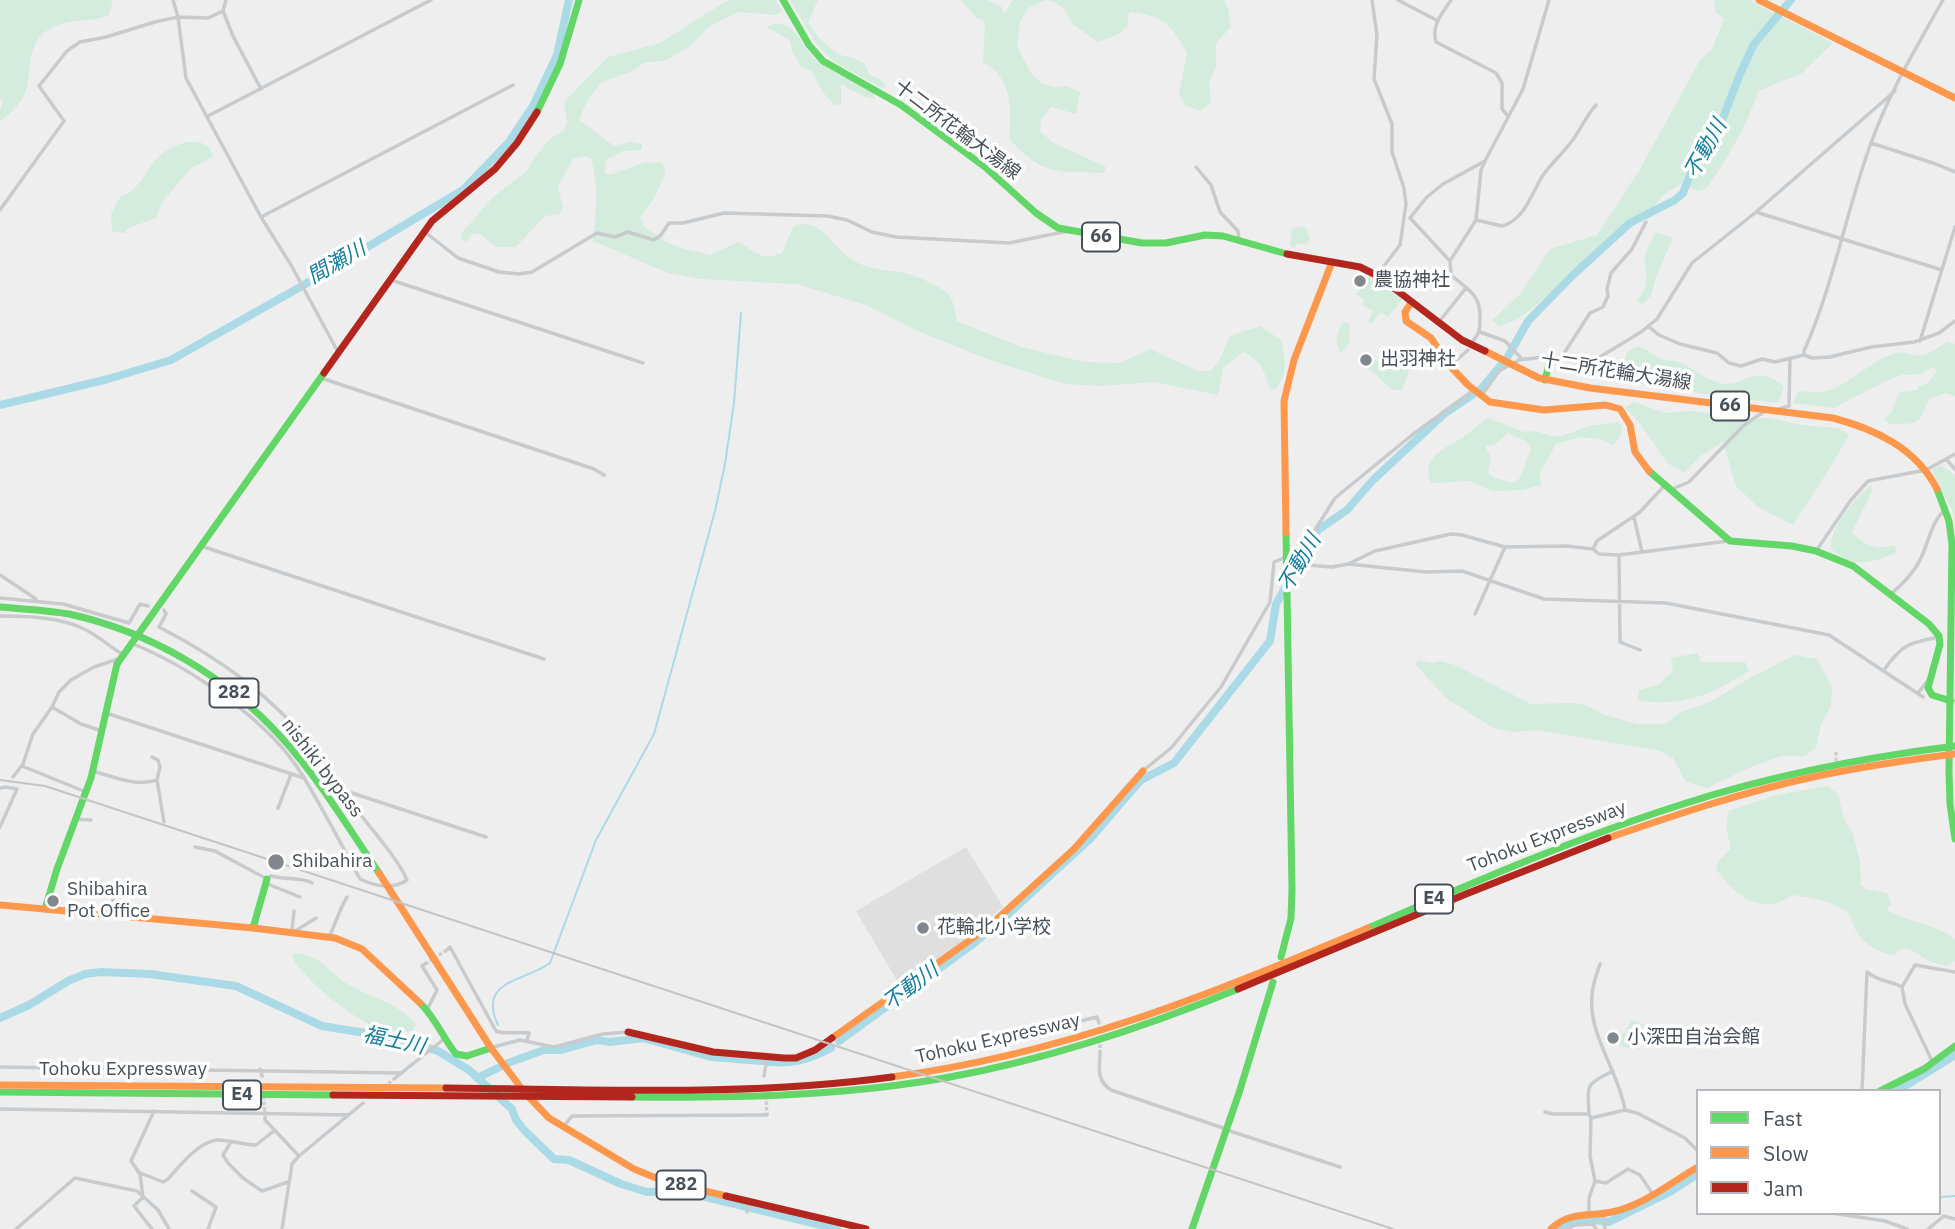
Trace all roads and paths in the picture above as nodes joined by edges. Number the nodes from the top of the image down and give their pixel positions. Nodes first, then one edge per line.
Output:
1 (173, 0) edge
2 (226, 0) edge
3 (431, 0) edge
4 (579, 0) edge
5 (783, 0) edge
6 (1372, 0) edge
7 (1398, 0) edge
8 (1451, 0) edge
9 (1549, 0) edge
10 (1759, 0) edge
11 (1944, 0) edge
12 (223, 11) junction
13 (178, 17) junction
14 (1438, 21) junction
15 (1903, 72) junction
16 (513, 85) dead end
17 (261, 89) junction
18 (1895, 91) junction
19 (1955, 98) edge
20 (1596, 105) dead end
21 (208, 116) junction
22 (1508, 116) junction
23 (1871, 143) junction
24 (1485, 161) junction
25 (1196, 167) dead end
26 (1955, 172) edge
27 (0, 210) edge
28 (1756, 212) junction
29 (1408, 216) junction
30 (261, 217) junction
31 (1476, 220) junction
32 (1646, 222) dead end
33 (1955, 227) edge
34 (1069, 231) junction
35 (425, 232) junction
36 (1239, 240) junction
37 (1842, 240) junction
38 (1450, 261) junction
39 (1332, 262) junction
40 (1942, 270) junction
41 (1377, 275) junction
42 (391, 280) junction
43 (1466, 288) junction
44 (1411, 303) junction
45 (1955, 321) edge
46 (1439, 323) junction
47 (1648, 326) junction
48 (1480, 332) junction
49 (1920, 341) junction
50 (1475, 345) junction
51 (1468, 350) dead end
52 (338, 352) junction
53 (1804, 355) junction
54 (1551, 356) junction
55 (1522, 359) junction
56 (1561, 359) junction
57 (1790, 359) junction
58 (643, 363) dead end
59 (1450, 366) junction
60 (319, 377) junction
61 (1545, 380) junction
62 (1609, 390) junction
63 (1478, 393) junction
64 (1604, 405) junction
65 (1768, 411) junction
66 (1955, 454) edge
67 (1946, 459) junction
68 (1955, 469) edge
69 (1926, 470) junction
70 (604, 475) dead end
71 (1668, 487) junction
72 (1945, 510) junction
73 (1634, 517) junction
74 (1730, 541) junction
75 (201, 546) junction
76 (1505, 547) junction
77 (1593, 549) junction
78 (1816, 551) junction
79 (1643, 552) junction
80 (1619, 555) junction
81 (1286, 557) junction
82 (1348, 564) junction
83 (0, 575) edge
84 (1492, 579) junction
85 (1889, 595) junction
86 (0, 598) edge
87 (38, 600) junction
88 (1619, 601) junction
89 (148, 606) dead end
90 (0, 607) edge
91 (164, 610) dead end
92 (1475, 614) dead end
93 (0, 616) edge
94 (1939, 636) junction
95 (133, 640) junction
96 (1640, 649) dead end
97 (122, 656) junction
98 (544, 659) dead end
99 (1884, 670) junction
100 (1929, 679) junction
101 (1918, 693) junction
102 (1923, 697) dead end
103 (1951, 701) junction
104 (52, 707) junction
105 (106, 713) junction
106 (102, 731) junction
107 (1952, 735) edge
108 (1955, 746) edge
109 (1938, 752) junction
110 (1955, 754) edge
111 (152, 757) dead end
112 (22, 766) junction
113 (93, 771) junction
114 (1143, 771) joint
115 (291, 774) junction
116 (334, 775) junction
117 (308, 776) junction
118 (13, 777) dead end
119 (157, 780) junction
120 (320, 786) junction
121 (0, 788) edge
122 (344, 790) junction
123 (86, 792) junction
124 (278, 808) dead end
125 (1953, 809) edge
126 (76, 820) junction
127 (90, 820) dead end
128 (164, 822) dead end
129 (0, 827) edge
130 (486, 836) dead end
131 (1955, 839) edge
132 (195, 847) dead end
133 (266, 881) junction
134 (312, 883) dead end
135 (118, 889) dead end
136 (300, 897) dead end
137 (347, 897) dead end
138 (0, 905) edge
139 (45, 909) junction
140 (294, 911) dead end
141 (107, 914) junction
142 (316, 918) dead end
143 (254, 928) junction
144 (292, 933) junction
145 (329, 937) junction
146 (447, 950) dead end
147 (1281, 957) dead end
148 (425, 964) dead end
149 (1600, 964) dead end
150 (1955, 972) edge
151 (1273, 982) dead end
152 (1902, 987) junction
153 (427, 1010) junction
154 (1099, 1023) dead end
155 (1051, 1028) dead end
156 (628, 1032) joint
157 (444, 1039) junction
158 (527, 1041) junction
159 (1955, 1046) edge
160 (491, 1048) junction
161 (1100, 1054) tunnel mouth
162 (768, 1056) junction
163 (1933, 1063) junction
164 (0, 1067) edge
165 (260, 1069) junction
166 (1614, 1071) junction
167 (402, 1073) junction
168 (262, 1076) dead end
169 (764, 1076) dead end
170 (395, 1078) tunnel mouth
171 (0, 1085) edge
172 (1862, 1089) edge
173 (1884, 1089) edge
174 (0, 1092) edge
175 (363, 1103) dead end
176 (0, 1109) edge
177 (1625, 1110) junction
178 (153, 1111) junction
179 (1545, 1112) dead end
180 (264, 1114) junction
181 (348, 1115) junction
182 (767, 1115) dead end
183 (1590, 1116) junction
184 (562, 1127) junction
185 (1223, 1128) dead end
186 (275, 1130) junction
187 (1230, 1131) dead end
188 (231, 1142) junction
189 (1696, 1149) edge
190 (299, 1156) junction
191 (1340, 1167) dead end
192 (1696, 1168) edge
193 (138, 1172) junction
194 (1595, 1181) junction
195 (288, 1182) junction
196 (192, 1191) dead end
197 (1652, 1193) junction
198 (144, 1197) junction
199 (749, 1201) junction
200 (747, 1212) dead end
201 (1589, 1213) junction
202 (1603, 1213) junction
203 (1845, 1215) edge
204 (1955, 1219) edge
205 (1556, 1226) edge
206 (1604, 1227) edge
207 (16, 1229) edge
208 (152, 1229) edge
209 (169, 1229) edge
210 (208, 1229) edge
211 (282, 1229) edge
212 (866, 1229) edge
213 (1192, 1229) edge
214 (1567, 1229) edge
215 (1596, 1229) edge
216 (1907, 1229) edge
217 (1928, 1229) edge

1 - 13 street
2 - 12 street
3 - 17 street
4 - 35 main road
5 - 34 main road, 十二所花輪大湯線 / 66
6 - 29 street
7 - 14 street
8 - 14 street
9 - 22 street
10 - 15 main road
11 - 15 street
12 - 13 street
12 - 17 street
13 - 21 street
13 - 27 street
14 - 22 street
15 - 18 street
15 - 19 main road
16 - 30 street
17 - 21 street
18 - 23 street
18 - 28 street
20 - 31 street
21 - 30 street
22 - 24 street
23 - 26 street
23 - 37 street
24 - 29 street
24 - 31 street
25 - 36 street
28 - 37 street
28 - 47 street
29 - 38 street
29 - 41 street
30 - 52 street
31 - 38 street
32 - 56 street
33 - 40 street
34 - 35 street
34 - 36 main road, 十二所花輪大湯線 / 66
35 - 42 main road
36 - 39 main road, 十二所花輪大湯線 / 66
37 - 40 street
37 - 53 street
38 - 43 street
39 - 41 main road, 十二所花輪大湯線 / 66
39 - 81 main road
40 - 49 street
41 - 44 main road, 十二所花輪大湯線 / 66
42 - 52 main road
42 - 58 street
43 - 46 street
43 - 48 street
44 - 46 main road, 十二所花輪大湯線 / 66
44 - 59 main road
45 - 49 street
46 - 50 main road, 十二所花輪大湯線 / 66
47 - 56 street
47 - 57 street
48 - 50 street
48 - 55 street
49 - 53 street
50 - 61 main road, 十二所花輪大湯線 / 66
51 - 59 street
52 - 60 main road
53 - 57 street
54 - 55 street
54 - 56 street
54 - 61 main road
55 - 63 street
57 - 65 street
59 - 63 main road
60 - 70 street
60 - 75 main road
61 - 62 main road, 十二所花輪大湯線 / 66
62 - 64 main road
62 - 65 main road, 十二所花輪大湯線 / 66
63 - 64 main road
63 - 81 street
64 - 71 main road
65 - 69 main road, 十二所花輪大湯線 / 66
65 - 71 street
66 - 67 street
67 - 68 street
67 - 69 street
69 - 72 main road, 十二所花輪大湯線 / 66
69 - 78 street
71 - 73 street
71 - 74 main road
72 - 85 street
72 - 103 main road, 十二所花輪大湯線 / 66
73 - 77 street
73 - 79 street
74 - 78 main road
74 - 79 street
75 - 95 main road
75 - 98 street
76 - 77 street
76 - 82 street
76 - 84 street
77 - 80 street
78 - 85 main road
79 - 80 street
80 - 88 street
81 - 82 street
81 - 114 street
81 - 147 main road
82 - 84 street
83 - 87 street
84 - 88 street
84 - 92 street
85 - 94 main road
86 - 87 street
87 - 89 street
88 - 96 street
88 - 99 street
90 - 95 main road, nishiki bypass / 282
91 - 116 street
93 - 97 street
94 - 99 street
94 - 100 main road
95 - 97 main road
95 - 117 main road, nishiki bypass / 282
97 - 104 street
97 - 105 main road
99 - 101 street
100 - 101 street
100 - 103 main road
101 - 102 street
103 - 107 main road, 十二所花輪大湯線 / 66
104 - 106 street
104 - 112 street
105 - 106 main road
105 - 115 street
106 - 113 main road
107 - 125 main road, 十二所花輪大湯線 / 66
108 - 109 main road, Tohoku Expressway / E4
109 - 110 main road, Tohoku Expressway / E4
109 - 171 main road, Tohoku Expressway / E4
109 - 174 main road, Tohoku Expressway / E4
111 - 119 street
112 - 118 street
112 - 123 street
113 - 119 street
113 - 123 main road
114 - 162 main road
115 - 117 street
115 - 124 street
116 - 120 street
116 - 122 street
117 - 120 main road, nishiki bypass / 282
117 - 122 street
119 - 128 street
120 - 160 main road, nishiki bypass / 282
121 - 129 street
122 - 130 street
123 - 126 main road
125 - 131 main road, 十二所花輪大湯線 / 66
126 - 127 street
126 - 139 main road
132 - 133 street
133 - 134 street
133 - 136 street
133 - 143 main road
135 - 141 street
137 - 145 street
138 - 139 main road
139 - 141 main road
140 - 144 street
141 - 143 main road
142 - 144 street
143 - 144 main road
144 - 145 main road
145 - 153 main road
146 - 158 street
148 - 153 street
149 - 166 street
150 - 152 street
151 - 213 main road
152 - 163 street
152 - 172 street
153 - 157 main road
154 - 155 street
156 - 158 street
156 - 162 main road
157 - 160 main road
157 - 167 street
158 - 160 street
159 - 163 main road
160 - 184 main road, 282
161 - 185 street
162 - 169 street
163 - 173 main road
164 - 165 street
165 - 167 street
165 - 168 street
166 - 177 street
166 - 183 street
167 - 170 street
175 - 181 street
176 - 178 street
177 - 183 street
177 - 189 street
178 - 180 street
178 - 193 street
179 - 183 street
180 - 181 street
180 - 186 street
181 - 190 street
182 - 184 street
183 - 194 street
184 - 199 main road, 282
186 - 188 street
186 - 190 street
187 - 191 street
188 - 193 street
188 - 195 street
190 - 195 street
192 - 197 main road
193 - 198 street
194 - 197 street
194 - 201 street
195 - 211 street
196 - 210 street
197 - 202 main road
198 - 207 street
198 - 208 street
198 - 209 street
199 - 200 street
199 - 212 main road, 282
201 - 202 main road
201 - 205 main road
202 - 206 street
203 - 216 street
204 - 217 street
214 - 215 street

